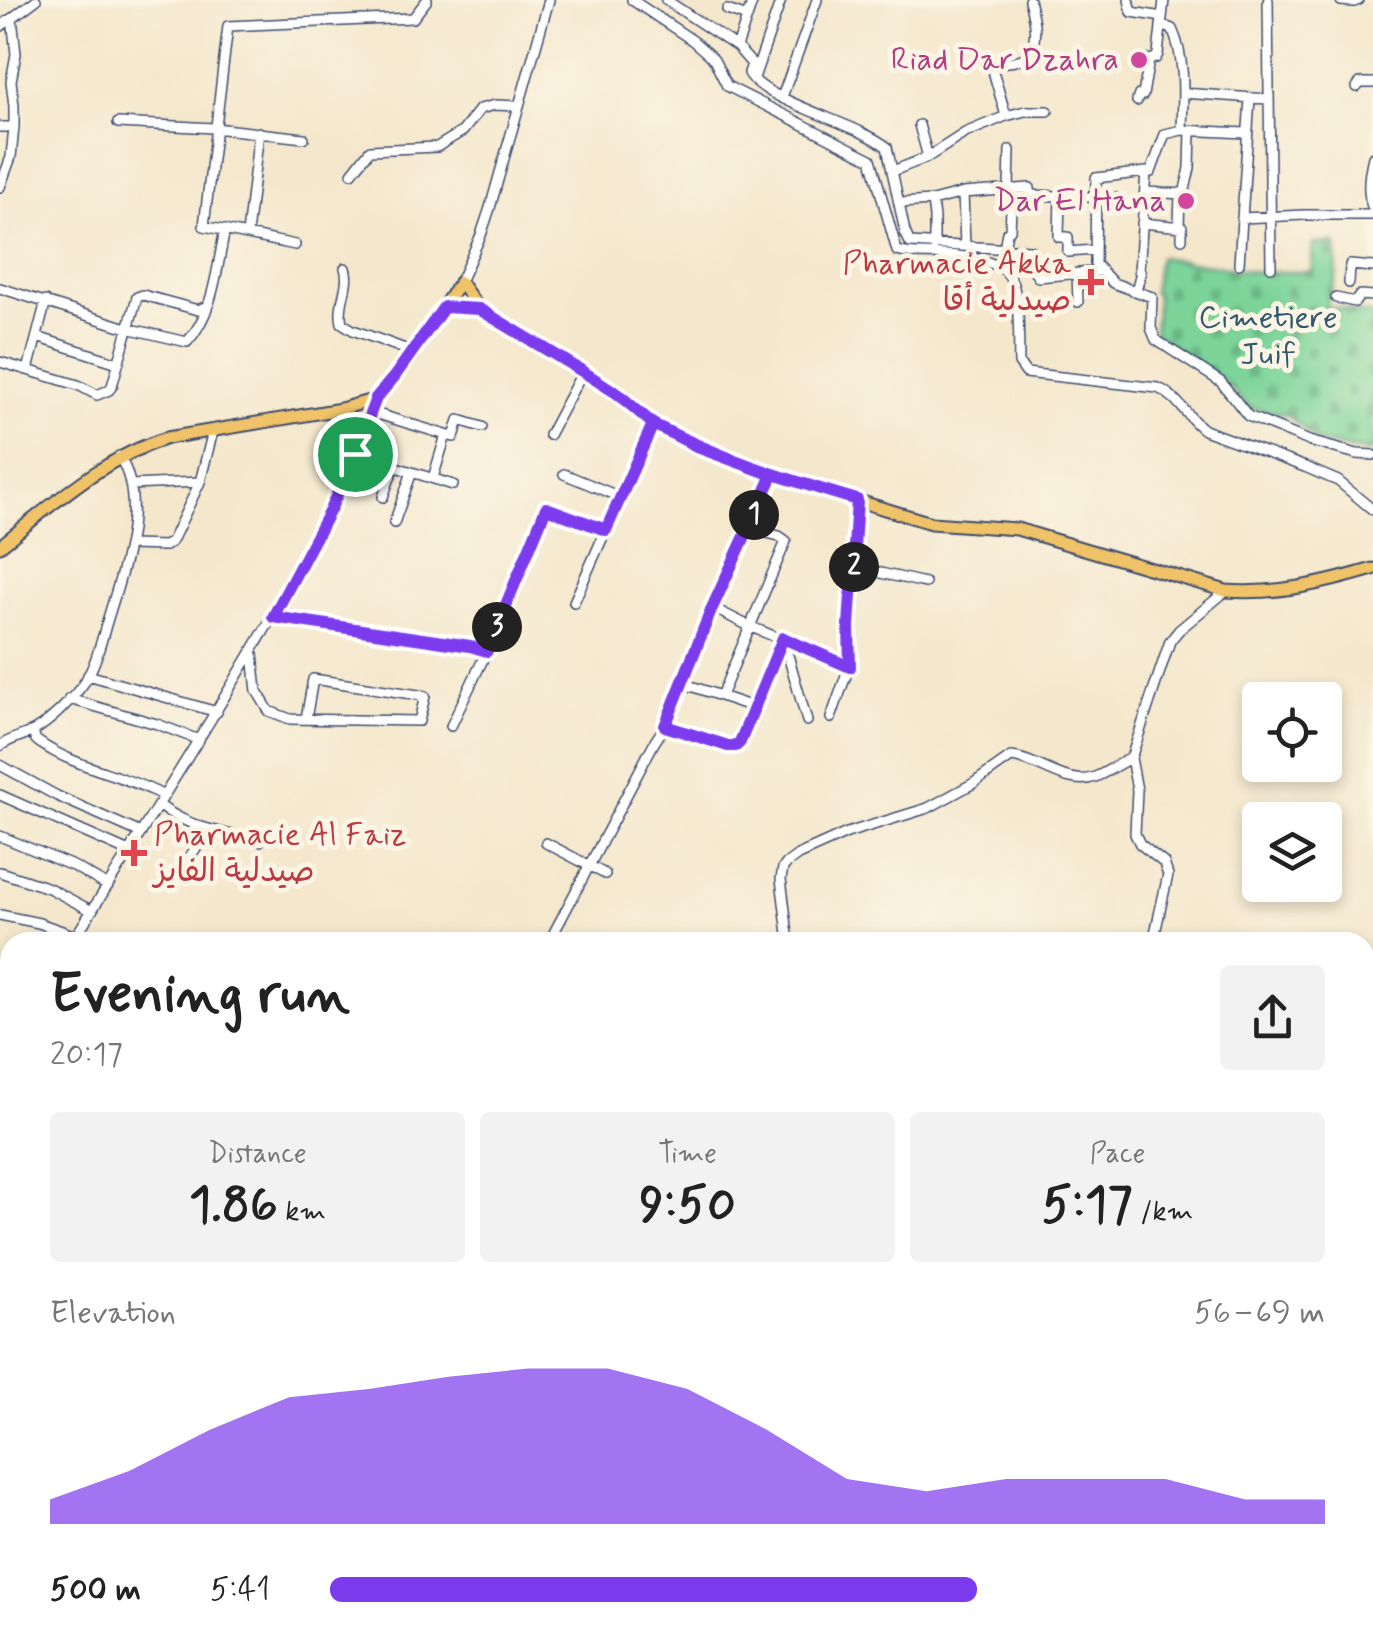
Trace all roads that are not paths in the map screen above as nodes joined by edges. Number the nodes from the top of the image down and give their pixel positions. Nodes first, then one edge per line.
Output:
1 (36, 0) edge
2 (427, 0) edge
3 (548, 0) edge
4 (632, 0) edge
5 (666, 0) edge
6 (753, 0) edge
7 (781, 0) edge
8 (817, 0) edge
9 (1029, 0) edge
10 (1129, 0) edge
11 (1164, 0) edge
12 (1268, 0) edge
13 (1359, 0) edge
14 (1341, 2) edge
15 (727, 10) dead end
16 (748, 17) junction
17 (12, 18) junction
18 (1162, 21) junction
19 (0, 27) edge
20 (737, 47) junction
21 (753, 81) junction
22 (1373, 84) edge
23 (1357, 87) dead end
24 (1183, 93) junction
25 (782, 97) junction
26 (1250, 98) junction
27 (1268, 98) junction
28 (1137, 101) dead end
29 (520, 106) junction
30 (1048, 111) dead end
31 (1006, 116) junction
32 (118, 123) dead end
33 (919, 126) dead end
34 (0, 127) edge
35 (14, 127) junction
36 (214, 128) junction
37 (1187, 130) junction
38 (259, 132) junction
39 (1246, 133) junction
40 (304, 138) dead end
41 (1010, 150) dead end
42 (6, 156) edge
43 (928, 157) junction
44 (1373, 157) edge
45 (893, 170) junction
46 (1371, 170) edge
47 (352, 172) dead end
48 (1146, 172) junction
49 (0, 187) edge
50 (1010, 189) junction
51 (1145, 192) junction
52 (963, 193) junction
53 (1180, 194) junction
54 (1060, 196) junction
55 (1116, 198) dead end
56 (1095, 199) junction
57 (932, 201) junction
58 (900, 202) junction
59 (1373, 212) edge
60 (1270, 217) junction
61 (1242, 218) junction
62 (1142, 224) junction
63 (1180, 226) junction
64 (225, 230) junction
65 (247, 234) junction
66 (1182, 239) dead end
67 (294, 245) dead end
68 (934, 246) junction
69 (965, 246) junction
70 (1004, 248) junction
71 (1094, 250) junction
72 (1353, 250) dead end
73 (1239, 264) dead end
74 (1352, 266) junction
75 (1373, 266) edge
76 (1271, 267) dead end
77 (345, 268) dead end
78 (1102, 271) junction
79 (1077, 273) junction
80 (460, 282) junction
81 (1349, 283) dead end
82 (0, 288) edge
83 (1136, 291) junction
84 (1373, 296) edge
85 (1336, 298) dead end
86 (46, 301) junction
87 (1078, 302) dead end
88 (209, 304) junction
89 (444, 307) junction
90 (479, 309) junction
91 (127, 328) junction
92 (37, 337) junction
93 (412, 352) junction
94 (0, 362) edge
95 (118, 363) junction
96 (28, 370) junction
97 (582, 371) junction
98 (376, 398) junction
99 (371, 412) junction
100 (653, 424) junction
101 (482, 426) dead end
102 (213, 430) junction
103 (446, 434) junction
104 (550, 436) dead end
105 (355, 454) junction
106 (1373, 455) edge
107 (119, 456) junction
108 (394, 467) junction
109 (412, 472) junction
110 (564, 474) dead end
111 (773, 475) junction
112 (433, 478) junction
113 (200, 482) junction
114 (130, 485) junction
115 (453, 485) dead end
116 (620, 496) junction
117 (383, 497) dead end
118 (857, 500) junction
119 (1373, 510) edge
120 (394, 523) dead end
121 (748, 528) junction
122 (606, 530) junction
123 (130, 545) junction
124 (0, 546) edge
125 (854, 567) junction
126 (1373, 569) edge
127 (926, 583) dead end
128 (1226, 591) junction
129 (574, 602) dead end
130 (712, 608) junction
131 (273, 617) junction
132 (749, 626) junction
133 (783, 638) junction
134 (252, 651) junction
135 (487, 651) junction
136 (850, 667) junction
137 (88, 675) junction
138 (682, 683) junction
139 (721, 696) junction
140 (69, 699) junction
141 (756, 708) junction
142 (217, 712) junction
143 (831, 718) dead end
144 (306, 719) junction
145 (808, 720) dead end
146 (451, 726) dead end
147 (665, 726) junction
148 (33, 730) junction
149 (200, 740) junction
150 (0, 746) edge
151 (1130, 758) junction
152 (0, 765) edge
153 (0, 795) edge
154 (161, 801) junction
155 (209, 830) junction
156 (141, 833) junction
157 (0, 836) edge
158 (260, 840) dead end
159 (546, 843) dead end
160 (129, 852) junction
161 (590, 866) junction
162 (0, 872) edge
163 (605, 874) dead end
164 (173, 880) dead end
165 (108, 886) junction
166 (92, 911) junction
167 (0, 915) edge
168 (59, 932) edge
169 (78, 932) edge
170 (554, 932) edge
171 (788, 932) edge
172 (1155, 932) edge

1 - 17 street
2 - 36 street
3 - 29 street
4 - 119 street
5 - 20 street
6 - 16 street
7 - 21 street
8 - 25 street
9 - 31 street
10 - 18 street
11 - 18 street
12 - 27 street
13 - 14 street
15 - 16 street
16 - 20 street
17 - 19 street
17 - 35 street
18 - 24 street
18 - 28 street
20 - 21 street
21 - 25 street
22 - 23 street
24 - 26 street
24 - 37 street
25 - 45 street
26 - 27 street
26 - 39 street
27 - 60 street
29 - 47 street
29 - 80 street
30 - 31 street
31 - 43 street
32 - 36 street
33 - 43 street
34 - 35 street
35 - 42 street
36 - 38 street
36 - 64 street
37 - 39 street
37 - 48 street
37 - 53 street
38 - 40 street
38 - 65 street
39 - 61 street
41 - 50 street
42 - 49 street
43 - 45 street
44 - 46 street
45 - 58 street
46 - 59 street
48 - 51 street
48 - 56 street
50 - 52 street
50 - 54 street
50 - 70 street
51 - 53 street
51 - 62 street
52 - 57 street
52 - 69 street
53 - 63 street
54 - 56 street
54 - 71 street
55 - 56 street
56 - 71 street
57 - 58 street
57 - 68 street
58 - 68 street
59 - 60 street
60 - 61 street
60 - 76 street
61 - 73 street
62 - 63 street
62 - 83 street
63 - 66 street
64 - 65 street
64 - 88 street
65 - 67 street
68 - 69 street
69 - 70 street
70 - 79 street
71 - 78 street
72 - 74 street
74 - 75 street
74 - 81 street
77 - 93 street
78 - 79 street
78 - 83 street
79 - 87 street
80 - 89 main road
80 - 90 main road
82 - 86 street
83 - 106 street
84 - 85 street
86 - 91 street
86 - 92 street
88 - 91 street
88 - 91 street
89 - 90 main road
89 - 93 main road
90 - 97 main road
91 - 95 street
92 - 95 street
92 - 96 street
93 - 98 main road
94 - 96 street
95 - 96 street
97 - 100 main road
97 - 104 street
98 - 99 street
98 - 102 main road
99 - 103 street
99 - 105 street
100 - 111 main road
100 - 116 street
101 - 103 street
102 - 107 main road
102 - 113 street
103 - 112 street
105 - 108 street
105 - 131 street
107 - 114 street
107 - 124 main road
108 - 109 street
108 - 117 street
109 - 112 street
109 - 120 street
110 - 116 street
111 - 118 main road
111 - 121 street
112 - 115 street
113 - 114 street
113 - 123 street
114 - 123 street
116 - 122 street
118 - 125 street
118 - 128 main road
121 - 130 street
121 - 132 street
122 - 129 street
122 - 135 street
123 - 137 street
125 - 127 street
125 - 136 street
126 - 128 main road
128 - 151 street
130 - 132 street
130 - 138 street
131 - 134 street
131 - 135 street
132 - 133 street
132 - 139 street
133 - 136 street
133 - 141 street
133 - 145 street
134 - 142 street
134 - 144 street
135 - 146 street
136 - 143 street
137 - 140 street
137 - 142 street
138 - 139 street
138 - 147 street
139 - 141 street
140 - 148 street
140 - 149 street
141 - 147 street
142 - 149 street
144 - 144 street
147 - 161 street
148 - 150 street
148 - 154 street
149 - 154 street
151 - 171 street
151 - 172 street
152 - 156 street
153 - 160 street
154 - 155 street
154 - 156 street
155 - 158 street
155 - 164 street
156 - 160 street
157 - 165 street
159 - 161 street
160 - 165 street
161 - 163 street
161 - 170 street
162 - 166 street
165 - 166 street
166 - 169 street
167 - 168 street

